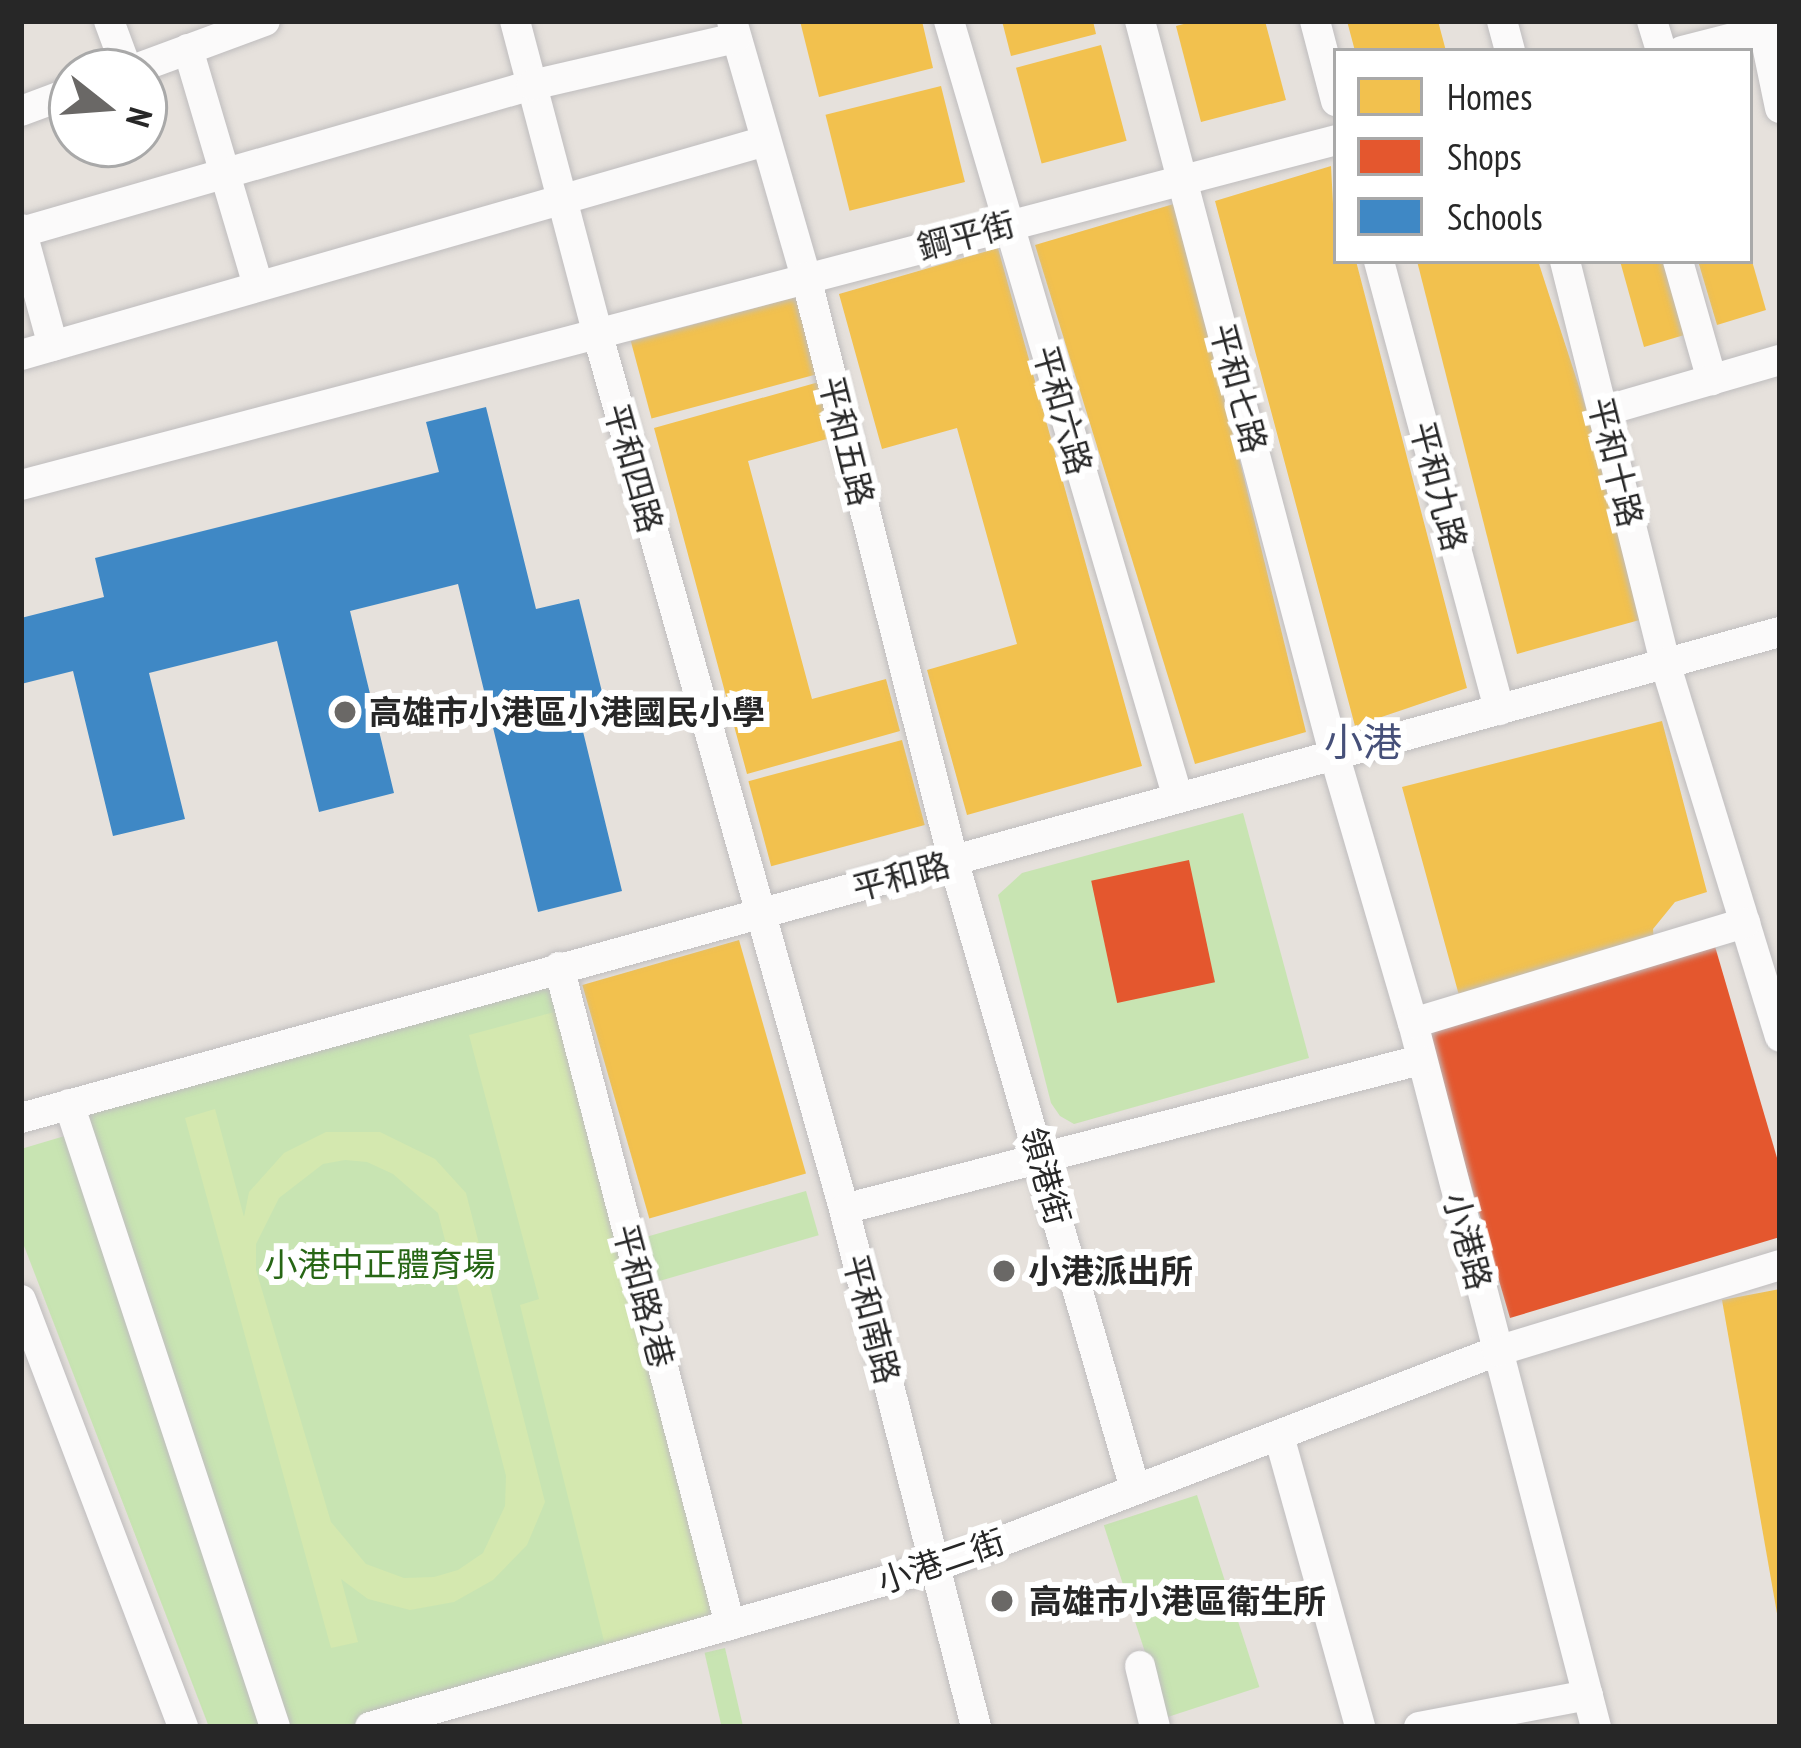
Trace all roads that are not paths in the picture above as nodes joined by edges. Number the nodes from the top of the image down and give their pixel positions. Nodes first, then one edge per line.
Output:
1 (266, 21) edge
2 (515, 21) edge
3 (950, 21) edge
4 (1140, 21) edge
5 (1315, 21) edge
6 (1769, 26) edge
7 (227, 28) edge
8 (734, 29) edge
9 (1692, 48) edge
10 (188, 50) junction
11 (168, 57) edge
12 (532, 85) junction
13 (1333, 90) edge
14 (1780, 108) edge
15 (766, 141) junction
16 (1333, 141) edge
17 (225, 174) junction
18 (1184, 179) junction
19 (561, 196) junction
20 (1008, 224) junction
21 (21, 230) edge
22 (1380, 264) edge
23 (1565, 264) edge
24 (1679, 264) edge
25 (806, 277) junction
26 (258, 285) junction
27 (596, 332) junction
28 (53, 346) junction
29 (21, 355) edge
30 (1780, 360) edge
31 (1712, 380) junction
32 (1604, 411) junction
33 (21, 485) edge
34 (1780, 632) edge
35 (1665, 663) junction
36 (1499, 710) junction
37 (1335, 757) junction
38 (1178, 798) junction
39 (954, 863) junction
40 (759, 913) junction
41 (1745, 923) junction
42 (559, 967) junction
43 (1413, 1023) junction
44 (1780, 1037) edge
45 (1420, 1060) junction
46 (69, 1104) junction
47 (21, 1118) edge
48 (1042, 1162) junction
49 (844, 1209) junction
50 (1780, 1265) edge
51 (21, 1300) edge
52 (1497, 1352) junction
53 (1279, 1436) junction
54 (1136, 1489) junction
55 (937, 1566) junction
56 (730, 1625) junction
57 (1140, 1666) dead end
58 (1588, 1695) junction
59 (439, 1718) edge
60 (183, 1727) edge
61 (275, 1727) edge
62 (370, 1727) edge
63 (976, 1727) edge
64 (1155, 1727) edge
65 (1360, 1727) edge
66 (1419, 1727) edge
67 (1596, 1727) edge

1 - 7 street
2 - 12 street, 平和四路
3 - 20 street, 平和六路
4 - 18 street, 平和七路
5 - 13 street
6 - 9 street
6 - 14 street
7 - 10 street
8 - 12 street
8 - 15 street, 平和五路
10 - 11 street
10 - 17 street
12 - 17 street
12 - 19 street, 平和四路
15 - 19 street
15 - 25 street, 平和五路
16 - 18 street, 鋼平街
17 - 21 street
17 - 26 street
18 - 20 street, 鋼平街
18 - 37 street, 平和七路
19 - 26 street
19 - 27 street, 平和四路
20 - 25 street, 鋼平街
20 - 38 street, 平和六路
21 - 28 street
22 - 36 street, 平和九路
23 - 32 street, 平和十路
24 - 31 street
25 - 27 street, 鋼平街
25 - 39 street, 平和五路
26 - 28 street
27 - 33 street, 鋼平街
27 - 40 street, 平和四路
28 - 29 street
30 - 31 street
31 - 32 street
32 - 35 street, 平和十路
34 - 35 street, 平和路
35 - 36 street, 平和路
35 - 41 street, 平和十路
36 - 37 street, 平和路
37 - 38 street, 平和路
37 - 43 street, 小港路
38 - 39 street, 平和路
39 - 40 street, 平和路
39 - 48 street, 領港街
40 - 42 street, 平和路
40 - 49 street, 平和南路
41 - 43 street
41 - 44 street, 平和十路
42 - 46 street, 平和路
42 - 56 street, 平和路2巷
43 - 45 street, 小港路
45 - 48 street
45 - 52 street, 小港路
46 - 47 street, 平和路
46 - 61 street
48 - 49 street
48 - 54 street, 領港街
49 - 55 street, 平和南路
50 - 52 street, 小港二街
51 - 60 street
52 - 53 street, 小港二街
52 - 58 street, 小港路
53 - 54 street, 小港二街
53 - 65 street
54 - 55 street, 小港二街
55 - 56 street, 小港二街
55 - 63 street, 平和南路
56 - 59 street, 小港二街
57 - 64 street
58 - 66 street
58 - 67 street, 小港路
59 - 62 street, 小港二街

